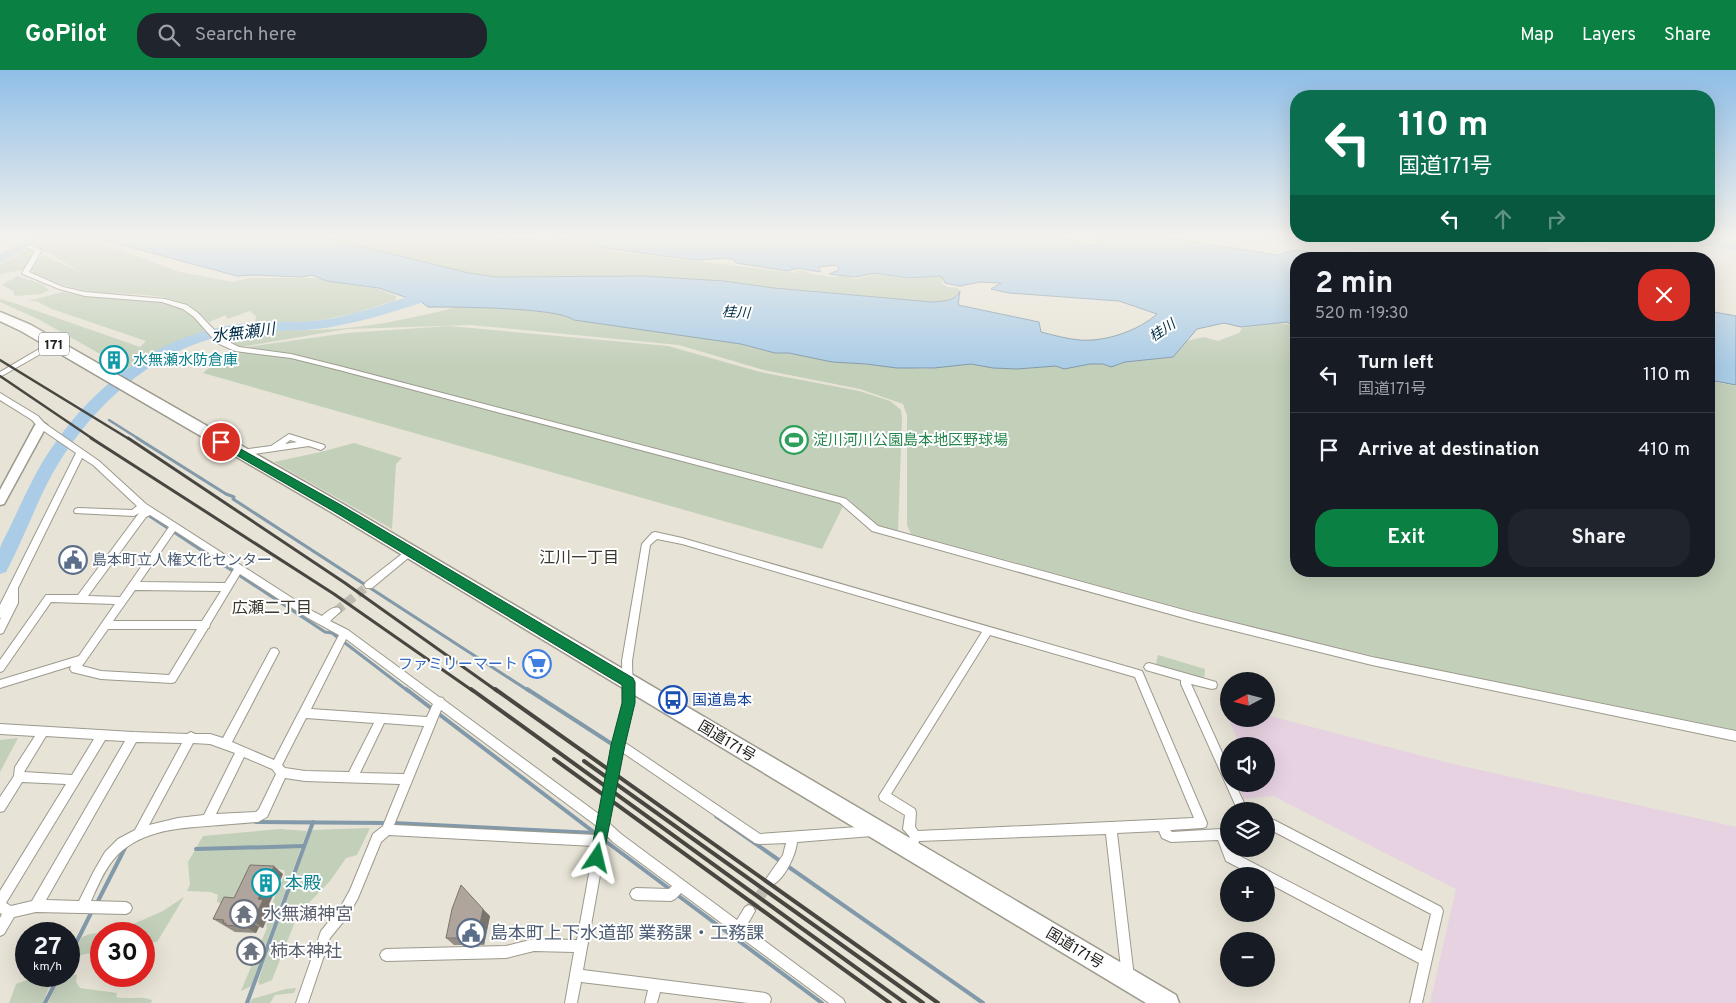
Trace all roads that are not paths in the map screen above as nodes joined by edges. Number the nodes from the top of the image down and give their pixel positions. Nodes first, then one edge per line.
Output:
1 (39, 280) edge
2 (0, 316) edge
3 (54, 344) junction
4 (0, 375) edge
5 (0, 396) edge
6 (46, 428) junction
7 (321, 447) dead end
8 (81, 452) junction
9 (240, 453) junction
10 (0, 501) edge
11 (147, 508) junction
12 (78, 511) dead end
13 (172, 529) junction
14 (410, 552) junction
15 (237, 572) junction
16 (15, 585) junction
17 (369, 585) tunnel mouth
18 (133, 586) junction
19 (228, 587) junction
20 (80, 599) junction
21 (122, 601) junction
22 (336, 611) tunnel mouth
23 (0, 614) edge
24 (323, 621) junction
25 (106, 624) junction
26 (206, 625) junction
27 (0, 630) edge
28 (988, 630) junction
29 (343, 638) junction
30 (274, 652) dead end
31 (82, 658) junction
32 (1149, 667) dead end
33 (0, 668) edge
34 (1186, 678) junction
35 (629, 682) junction
36 (0, 684) edge
37 (1212, 685) dead end
38 (434, 711) junction
39 (304, 713) junction
40 (382, 719) junction
41 (0, 729) edge
42 (44, 731) junction
43 (102, 736) junction
44 (1736, 736) edge
45 (133, 737) junction
46 (192, 737) junction
47 (225, 744) junction
48 (618, 747) junction
49 (242, 751) junction
50 (1220, 760) edge
51 (279, 770) junction
52 (19, 777) junction
53 (352, 778) junction
54 (407, 779) junction
55 (75, 780) junction
56 (0, 807) edge
57 (207, 821) junction
58 (603, 824) junction
59 (1162, 826) junction
60 (1275, 827) edge
61 (1111, 828) junction
62 (387, 830) junction
63 (878, 830) junction
64 (139, 833) junction
65 (1220, 833) edge
66 (791, 836) junction
67 (600, 841) junction
68 (913, 842) junction
69 (1230, 857) edge
70 (772, 879) tunnel mouth
71 (676, 889) junction
72 (636, 894) dead end
73 (0, 902) edge
74 (36, 906) junction
75 (82, 907) junction
76 (126, 908) dead end
77 (5, 909) edge
78 (749, 911) tunnel mouth
79 (738, 928) junction
80 (0, 930) edge
81 (582, 946) junction
82 (386, 955) dead end
83 (1426, 960) junction
84 (576, 975) junction
85 (1128, 980) junction
86 (655, 985) junction
87 (734, 999) edge
88 (764, 999) dead end
89 (302, 1003) edge
90 (571, 1003) edge
91 (650, 1003) edge
92 (839, 1003) edge
93 (1168, 1003) edge
94 (1416, 1003) edge

1 - 44 street
2 - 3 highway, 国道171号 / 171
3 - 4 street
3 - 9 highway, 国道171号 / 171
5 - 6 street
6 - 8 street
6 - 10 street
7 - 9 street
8 - 11 street
8 - 16 street
9 - 14 highway, 国道171号 / 171
11 - 12 street
11 - 13 street
11 - 20 street
13 - 15 street
13 - 18 street
14 - 17 street
14 - 35 highway, 国道171号 / 171
15 - 19 street
15 - 24 street
16 - 23 street
16 - 27 street
18 - 19 street
18 - 21 street
19 - 26 street
20 - 21 street
20 - 33 street
21 - 25 street
22 - 24 street
24 - 29 street
25 - 26 street
25 - 31 street
26 - 31 street
28 - 35 street
28 - 59 street
28 - 68 street
29 - 38 street
29 - 39 street
30 - 47 street
31 - 36 street
32 - 34 street
34 - 37 street
34 - 50 street
35 - 48 street
35 - 63 highway, 国道171号 / 171
38 - 40 street
38 - 54 street
38 - 58 street
39 - 40 street
39 - 51 street
40 - 53 street
41 - 42 street
42 - 43 street
42 - 52 street
43 - 45 street
43 - 55 street
45 - 46 street
45 - 74 street
46 - 47 street
46 - 64 street
47 - 49 street
48 - 58 street
48 - 66 street
49 - 51 street
49 - 57 street
51 - 53 street
51 - 57 street
52 - 55 street
52 - 56 street
53 - 54 street
54 - 62 street
55 - 73 street
57 - 64 street
58 - 67 street
58 - 71 street
59 - 61 street
59 - 65 street
60 - 83 street
61 - 68 street
61 - 85 street
62 - 67 street
62 - 89 street
63 - 66 street
63 - 68 highway, 国道171号 / 171
64 - 75 street
66 - 70 street
67 - 81 street
68 - 85 highway, 国道171号 / 171
69 - 83 street
71 - 72 street
71 - 79 street
74 - 75 street
74 - 77 street
75 - 76 street
77 - 80 street
78 - 79 street
79 - 92 street
81 - 82 street
81 - 84 street
83 - 94 street
84 - 86 street
84 - 90 street
85 - 93 highway, 国道171号 / 171
86 - 87 street
86 - 91 street
87 - 88 street

